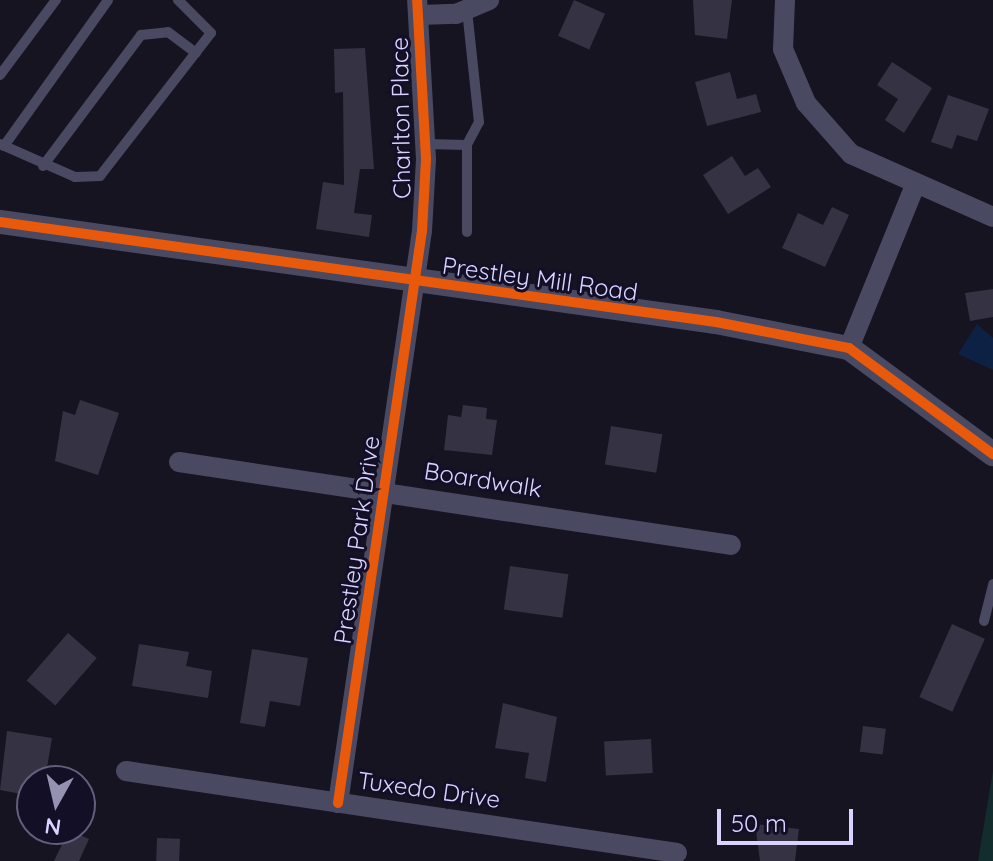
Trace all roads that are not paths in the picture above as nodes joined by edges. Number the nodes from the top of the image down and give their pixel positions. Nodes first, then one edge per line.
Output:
1 (56, 0) edge
2 (108, 0) edge
3 (178, 0) edge
4 (489, 0) edge
5 (785, 0) edge
6 (418, 8) edge
7 (467, 10) junction
8 (196, 53) junction
9 (0, 75) edge
10 (425, 144) junction
11 (2, 145) edge
12 (467, 145) junction
13 (43, 166) junction
14 (916, 183) junction
15 (993, 217) edge
16 (0, 222) edge
17 (467, 232) dead end
18 (416, 282) junction
19 (849, 348) junction
20 (993, 454) edge
21 (179, 462) dead end
22 (384, 492) junction
23 (731, 545) dead end
24 (993, 584) edge
25 (984, 621) dead end
26 (126, 771) dead end
27 (338, 803) junction
28 (677, 853) dead end

1 - 9 lane
2 - 11 lane
3 - 8 lane
4 - 7 street
5 - 14 street
6 - 7 street
6 - 10 street, Charlton Place
7 - 12 lane
8 - 13 lane
8 - 13 lane
10 - 12 lane
10 - 18 street, Charlton Place
11 - 13 lane
12 - 17 lane
14 - 15 street
14 - 19 street
16 - 18 street, Prestley Mill Road
18 - 19 street, Prestley Mill Road
18 - 22 street, Prestley Park Drive
19 - 20 street, Prestley Mill Road
21 - 22 street, Boardwalk
22 - 23 street, Boardwalk
22 - 27 street, Prestley Park Drive
24 - 25 lane
26 - 27 street, Tuxedo Drive
27 - 28 street, Tuxedo Drive

